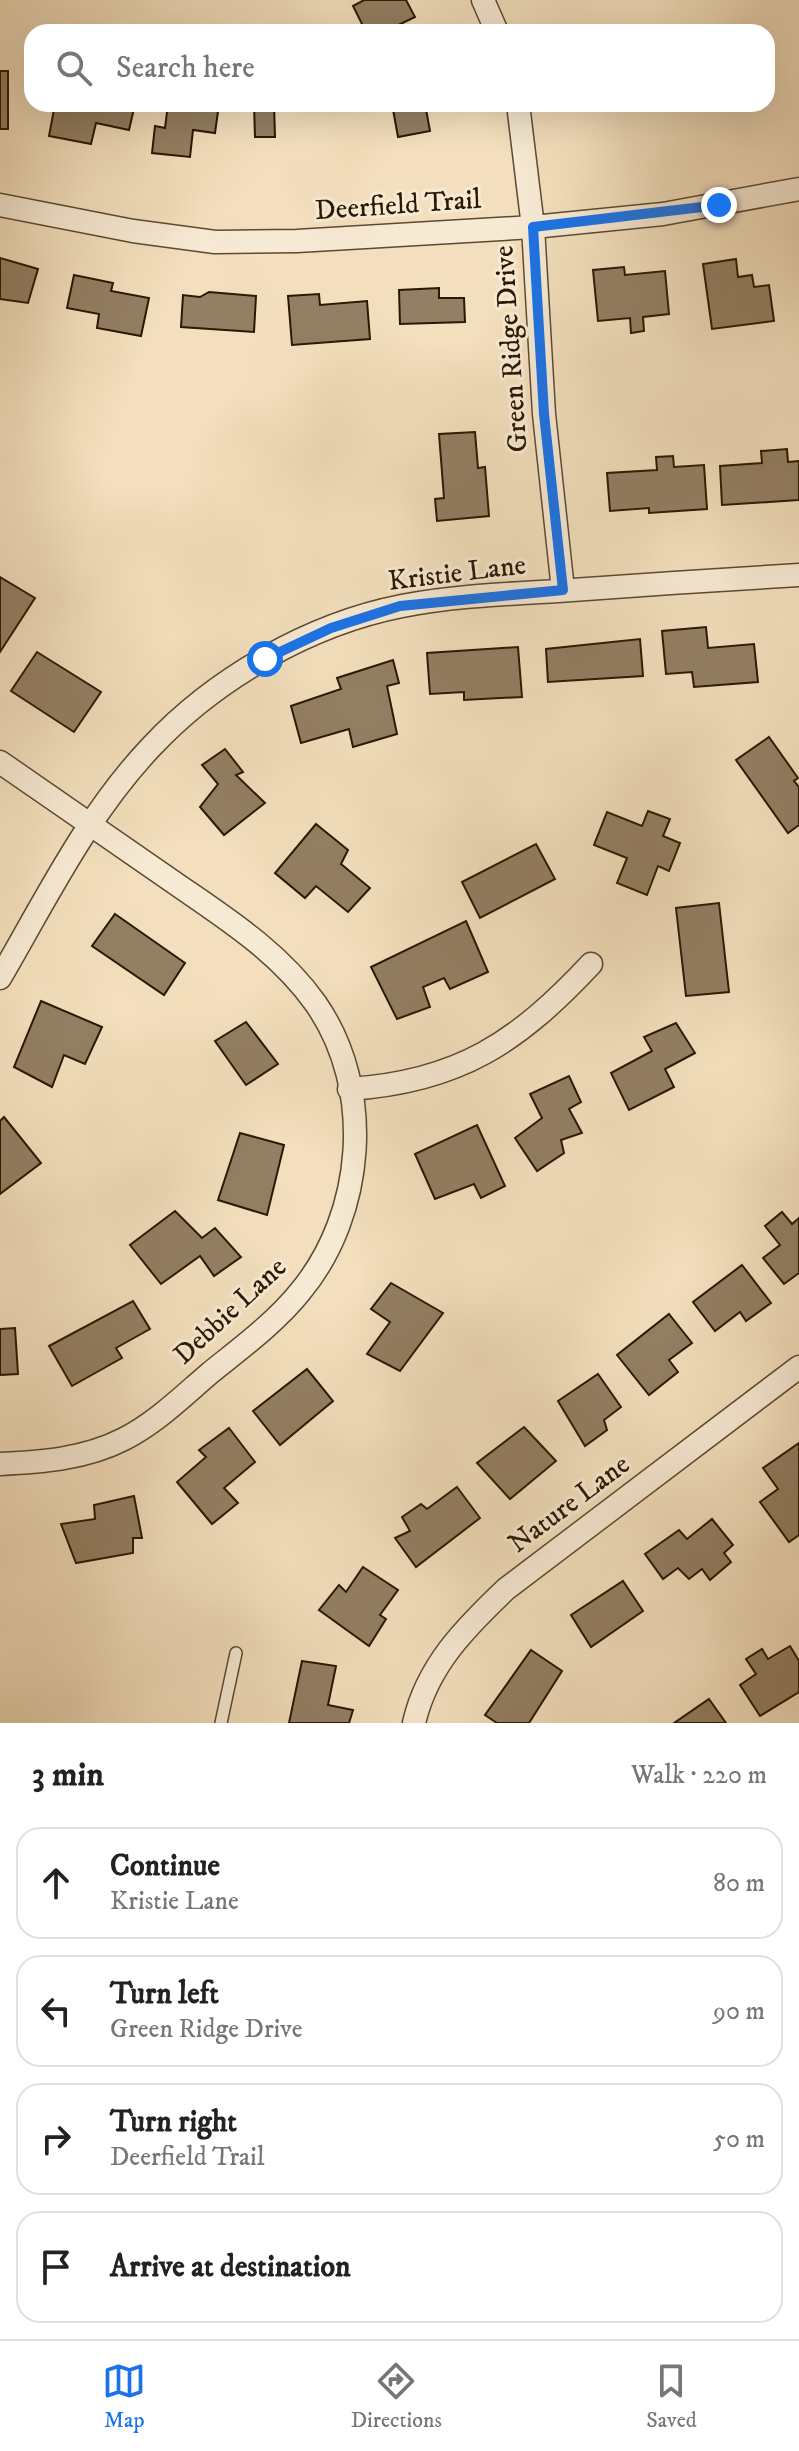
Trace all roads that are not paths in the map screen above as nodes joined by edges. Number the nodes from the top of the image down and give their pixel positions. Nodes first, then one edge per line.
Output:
1 (483, 0) edge
2 (494, 24) edge
3 (519, 112) edge
4 (799, 189) edge
5 (0, 205) edge
6 (533, 227) junction
7 (799, 575) edge
8 (563, 590) junction
9 (0, 762) edge
10 (90, 824) junction
11 (591, 964) dead end
12 (0, 978) edge
13 (349, 1089) junction
14 (799, 1367) edge
15 (0, 1464) edge
16 (236, 1653) dead end
17 (221, 1723) edge
18 (414, 1723) edge

1 - 2 street
3 - 6 street, Green Ridge Drive
4 - 6 street, Deerfield Trail
5 - 6 street, Deerfield Trail
6 - 8 street, Green Ridge Drive
7 - 8 street, Kristie Lane
8 - 10 street, Kristie Lane
9 - 10 street, Debbie Lane
10 - 12 street, Kristie Lane
10 - 13 street, Debbie Lane
11 - 13 street
13 - 15 street, Debbie Lane
14 - 18 street, Nature Lane
16 - 17 lane

